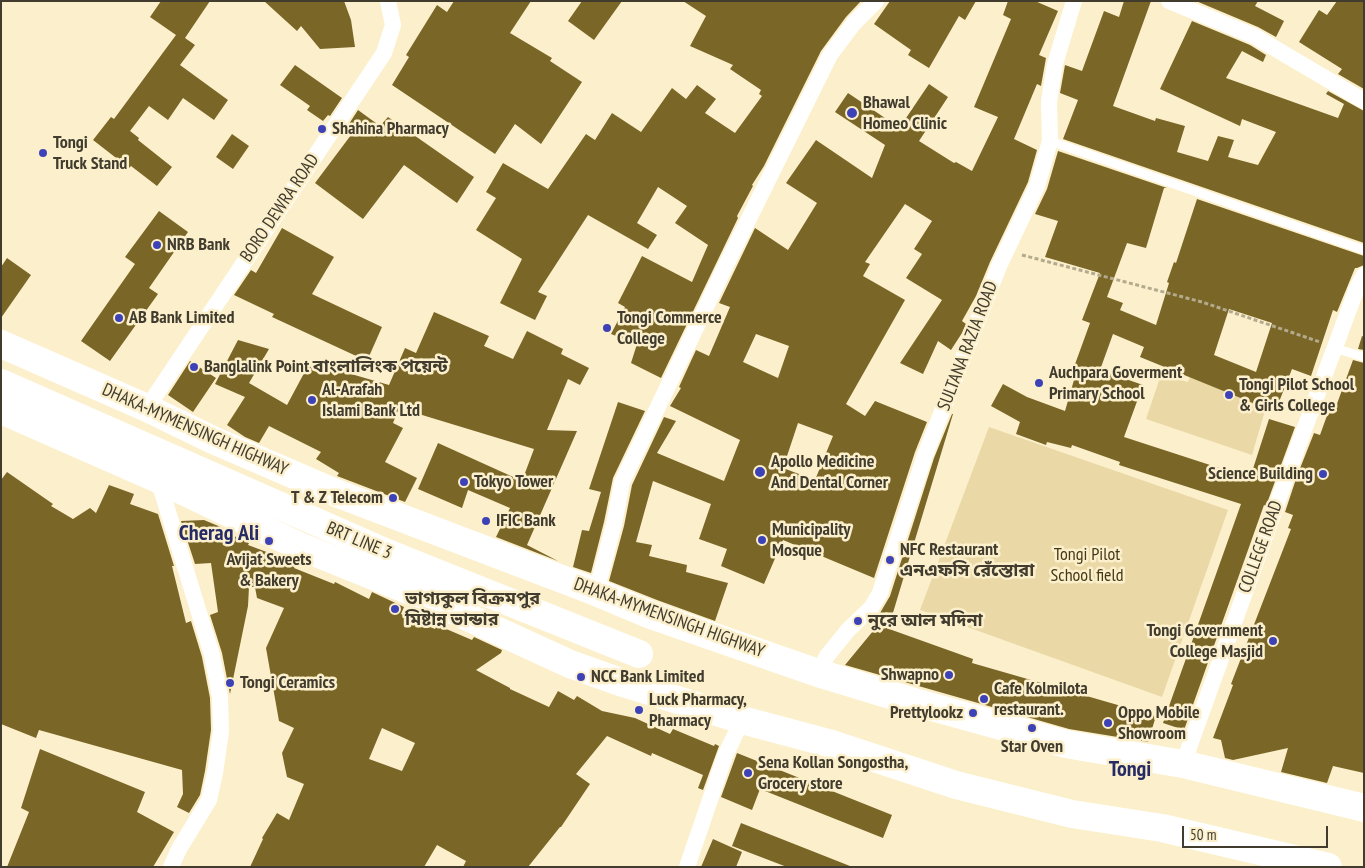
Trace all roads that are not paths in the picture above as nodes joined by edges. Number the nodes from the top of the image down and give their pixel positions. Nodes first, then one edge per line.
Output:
1 (388, 1) edge
2 (876, 1) edge
3 (1074, 1) edge
4 (1169, 1) edge
5 (1364, 101) edge
6 (1050, 141) junction
7 (1364, 250) edge
8 (1364, 275) edge
9 (1, 344) edge
10 (1335, 348) junction
11 (1364, 357) edge
12 (1, 382) edge
13 (147, 408) junction
14 (1, 410) edge
15 (158, 479) junction
16 (596, 592) junction
17 (639, 654) dead end
18 (818, 673) junction
19 (742, 720) junction
20 (1183, 764) junction
21 (1364, 808) edge
22 (171, 867) edge
23 (687, 867) edge
24 (1328, 867) edge

1 - 13 street, BORO DEWRA ROAD
2 - 16 street
3 - 6 street, SULTANA RAZIA ROAD
4 - 5 street
6 - 7 lane
6 - 18 street, SULTANA RAZIA ROAD
8 - 10 street, COLLEGE ROAD
9 - 13 highway, DHAKA-MYMENSINGH HIGHWAY
10 - 11 lane
10 - 20 street, COLLEGE ROAD
12 - 17 highway, BRT LINE 3
13 - 16 highway, DHAKA-MYMENSINGH HIGHWAY
14 - 15 highway
15 - 19 highway
15 - 22 street
16 - 18 highway, DHAKA-MYMENSINGH HIGHWAY
18 - 20 highway, DHAKA-MYMENSINGH HIGHWAY
19 - 23 street
19 - 24 highway
20 - 21 highway, DHAKA-MYMENSINGH HIGHWAY

